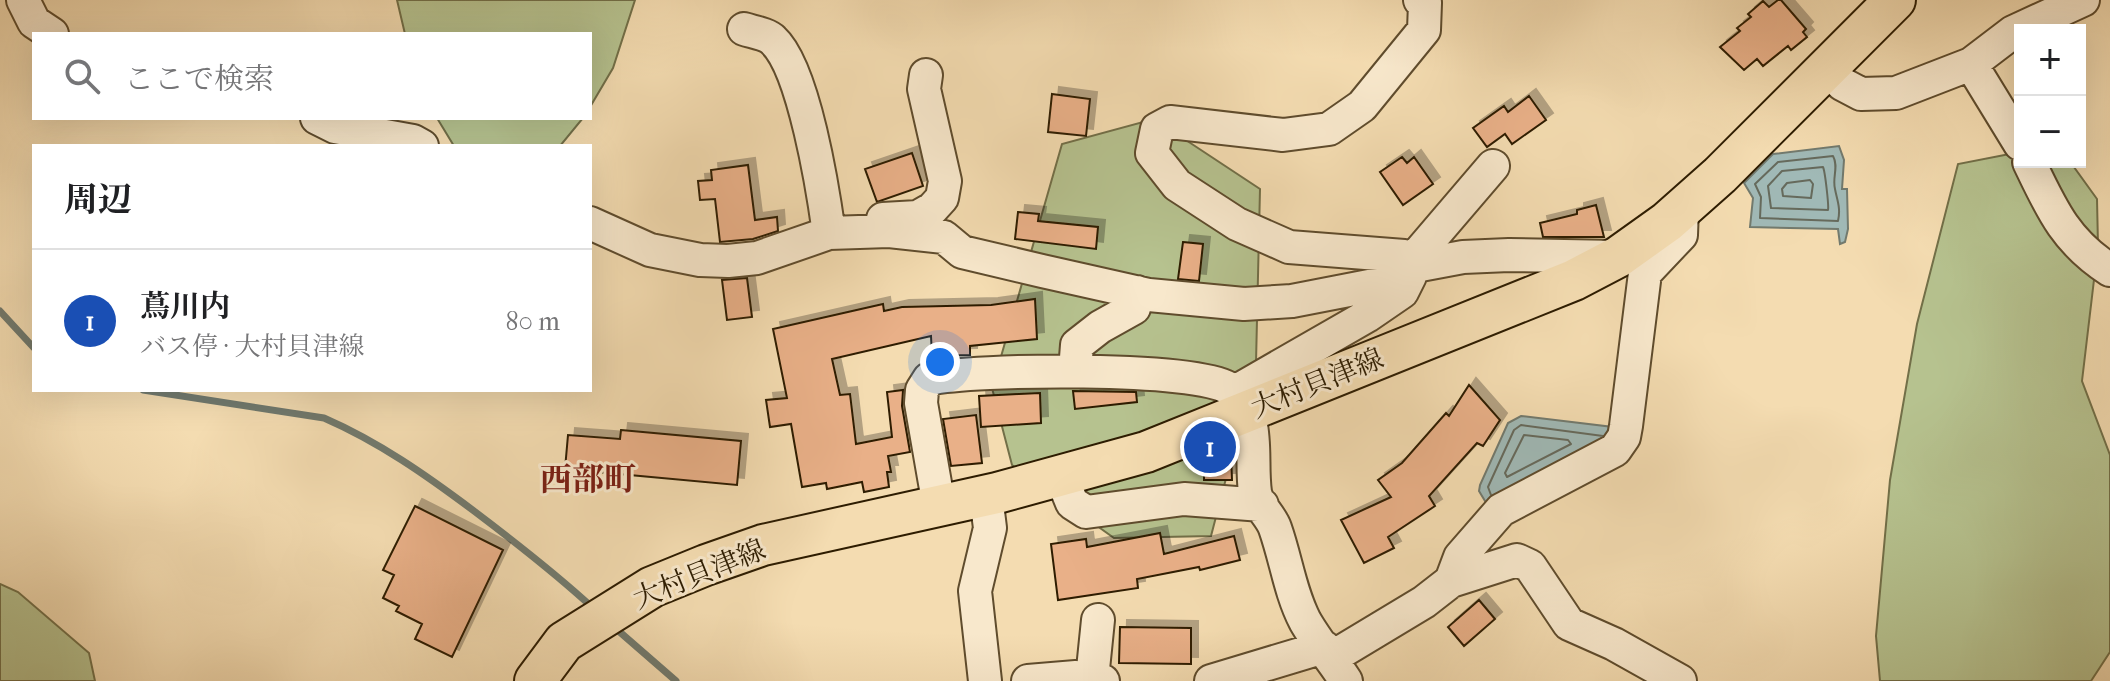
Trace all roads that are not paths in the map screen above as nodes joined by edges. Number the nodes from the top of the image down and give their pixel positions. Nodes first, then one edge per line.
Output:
1 (23, 0) edge
2 (1420, 0) edge
3 (1895, 0) edge
4 (2083, 0) edge
5 (744, 29) dead end
6 (49, 32) edge
7 (1971, 64) junction
8 (1827, 67) junction
9 (926, 75) dead end
10 (321, 120) edge
11 (2014, 134) edge
12 (418, 144) edge
13 (1493, 166) dead end
14 (2032, 168) edge
15 (1682, 208) junction
16 (592, 224) edge
17 (828, 227) junction
18 (1618, 257) junction
19 (1413, 264) junction
20 (2110, 270) edge
21 (1137, 292) junction
22 (1075, 371) junction
23 (1240, 403) junction
24 (1061, 476) junction
25 (986, 496) junction
26 (1262, 505) junction
27 (939, 506) junction
28 (1451, 581) junction
29 (1098, 620) dead end
30 (1333, 662) edge
31 (1097, 680) edge
32 (535, 681) edge
33 (985, 681) edge
34 (1028, 681) edge
35 (1211, 681) edge
36 (1680, 681) edge

1 - 6 street
2 - 19 street
3 - 8 main road, 大村貝津線
4 - 7 street
5 - 17 street
7 - 8 street
7 - 11 street
8 - 15 main road, 大村貝津線
9 - 17 street
10 - 12 street
13 - 19 street
14 - 20 street
15 - 18 main road, 大村貝津線
15 - 28 street
16 - 17 street
17 - 21 street
18 - 19 street
18 - 23 main road, 大村貝津線
19 - 21 street
19 - 23 street
21 - 22 street
22 - 23 street
22 - 27 street
23 - 24 main road, 大村貝津線
23 - 26 street
24 - 25 main road, 大村貝津線
24 - 26 street
25 - 27 main road, 大村貝津線
25 - 33 street
26 - 30 street
27 - 32 main road, 大村貝津線
28 - 30 street
28 - 36 street
29 - 31 street
30 - 35 street
31 - 34 street

